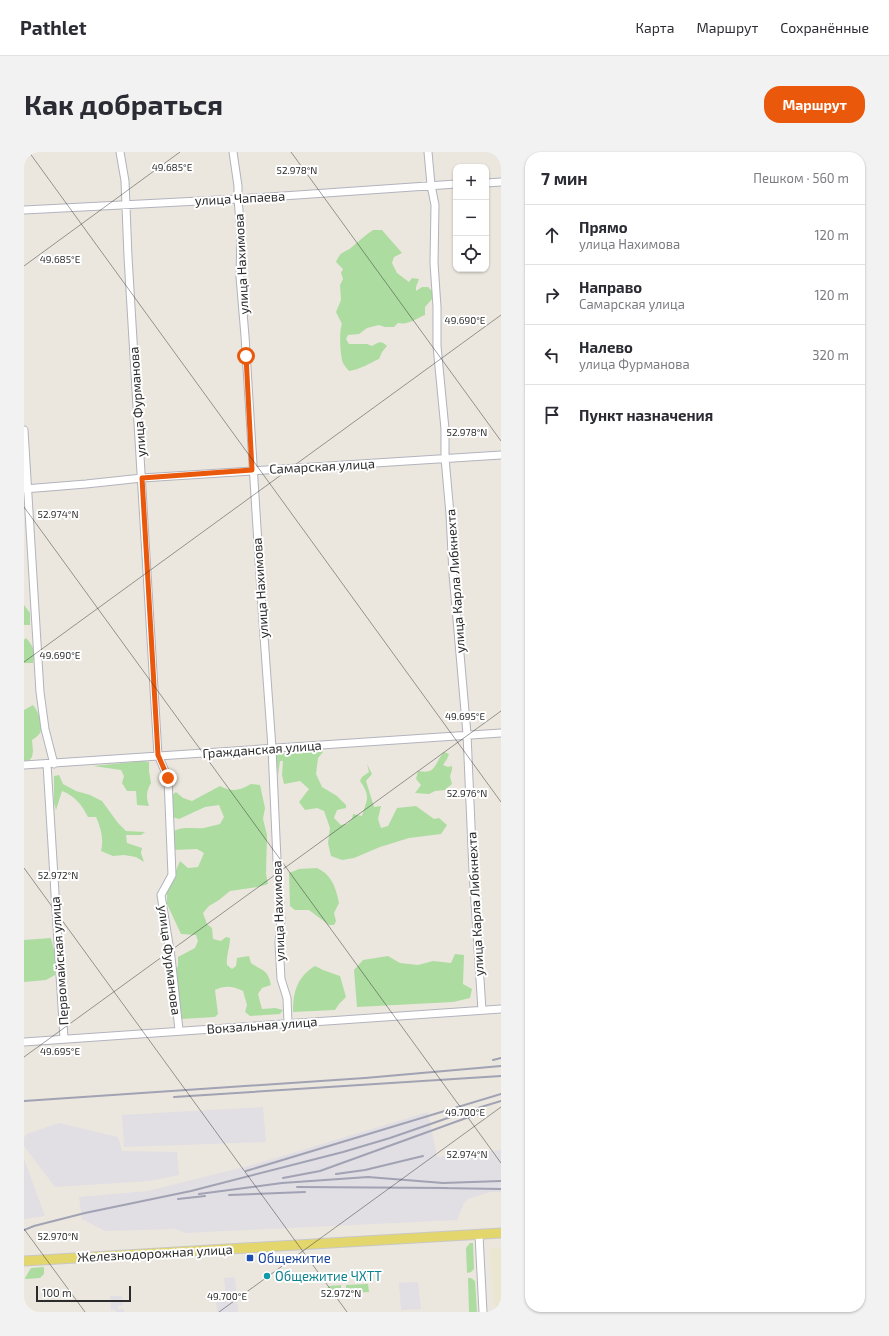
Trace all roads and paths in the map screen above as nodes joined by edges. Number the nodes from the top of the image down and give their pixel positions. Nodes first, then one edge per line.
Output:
1 (120, 152) edge
2 (234, 152) edge
3 (428, 152) edge
4 (501, 182) edge
5 (489, 183) edge
6 (453, 184) edge
7 (431, 185) junction
8 (238, 199) junction
9 (126, 204) junction
10 (24, 210) edge
11 (24, 430) edge
12 (501, 455) edge
13 (445, 458) junction
14 (252, 470) junction
15 (142, 478) junction
16 (26, 489) edge
17 (501, 733) edge
18 (466, 734) junction
19 (272, 748) junction
20 (158, 755) junction
21 (50, 764) junction
22 (24, 765) edge
23 (501, 1009) edge
24 (482, 1010) junction
25 (288, 1023) junction
26 (179, 1030) junction
27 (64, 1039) junction
28 (24, 1042) edge
29 (501, 1233) edge
30 (479, 1235) junction
31 (24, 1261) edge
32 (482, 1312) edge

1 - 9 street, улица Фурманова
2 - 8 street, улица Нахимова
3 - 7 street, улица Карла Либкнехта
4 - 5 street
6 - 7 street, улица Чапаева
7 - 8 street, улица Чапаева
7 - 13 street, улица Карла Либкнехта
8 - 9 street, улица Чапаева
8 - 14 street, улица Нахимова
9 - 10 street, улица Чапаева
9 - 15 street, улица Фурманова
11 - 16 street, Первомайская улица
12 - 13 street, Самарская улица
13 - 14 street, Самарская улица
13 - 18 street, улица Карла Либкнехта
14 - 15 street, Самарская улица
14 - 19 street, улица Нахимова
15 - 16 street, Самарская улица
15 - 20 street, улица Фурманова
16 - 21 street, Первомайская улица
17 - 18 street, Гражданская улица
18 - 19 street, Гражданская улица
18 - 24 street, улица Карла Либкнехта
19 - 20 street, Гражданская улица
19 - 25 street, улица Нахимова
20 - 21 street, Гражданская улица
20 - 26 street, улица Фурманова
21 - 22 street, Гражданская улица
21 - 27 street, Первомайская улица
23 - 24 street, Вокзальная улица
24 - 25 street, Вокзальная улица
25 - 26 street, Вокзальная улица
26 - 27 street, Вокзальная улица
27 - 28 street, Вокзальная улица
29 - 30 main road, Железнодорожная улица
30 - 31 main road, Железнодорожная улица
30 - 32 street

